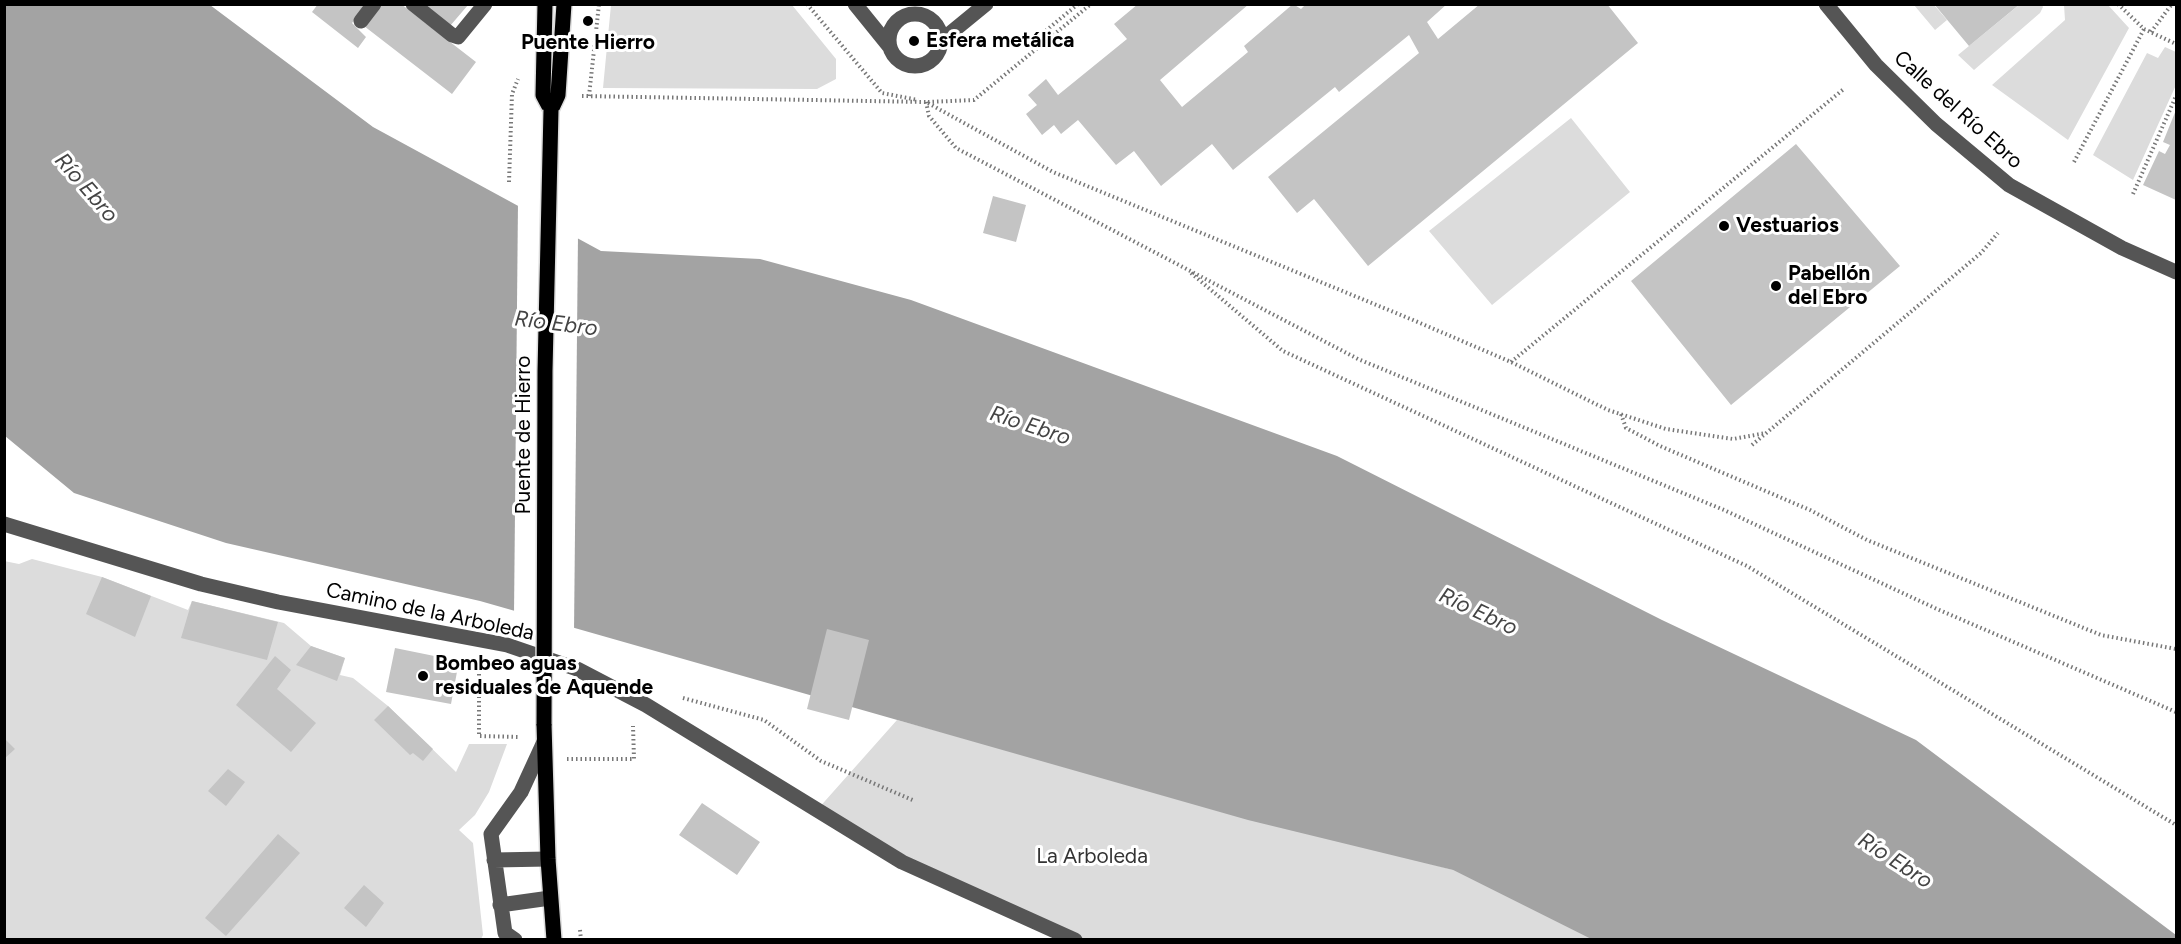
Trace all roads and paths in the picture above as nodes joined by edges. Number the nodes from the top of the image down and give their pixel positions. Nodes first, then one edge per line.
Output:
1 (374, 4) edge
2 (413, 4) edge
3 (485, 4) edge
4 (545, 4) edge
5 (564, 4) edge
6 (599, 4) edge
7 (855, 4) edge
8 (986, 4) edge
9 (1078, 4) edge
10 (1826, 4) edge
11 (2118, 4) edge
12 (2172, 4) edge
13 (361, 21) dead end
14 (2144, 29) junction
15 (2151, 32) junction
16 (942, 40) junction
17 (2176, 44) edge
18 (889, 46) junction
19 (1025, 48) dead end
20 (1845, 88) dead end
21 (512, 94) dead end
22 (558, 95) junction
23 (589, 96) junction
24 (2176, 96) edge
25 (926, 102) junction
26 (551, 110) junction
27 (2074, 162) dead end
28 (509, 182) dead end
29 (2133, 194) dead end
30 (1998, 233) dead end
31 (1185, 268) junction
32 (2176, 272) edge
33 (1511, 362) junction
34 (1621, 414) junction
35 (1766, 433) junction
36 (1752, 445) dead end
37 (4, 524) edge
38 (2176, 649) edge
39 (478, 658) dead end
40 (675, 696) dead end
41 (2176, 712) edge
42 (634, 726) dead end
43 (516, 736) dead end
44 (544, 742) junction
45 (566, 759) dead end
46 (915, 801) dead end
47 (2176, 825) edge
48 (494, 860) junction
49 (548, 860) junction
50 (550, 898) junction
51 (500, 905) junction
52 (515, 939) edge
53 (554, 939) edge
54 (1075, 939) edge

1 - 13 street
2 - 3 street
4 - 26 main road
5 - 22 main road
6 - 23 path
7 - 18 street
8 - 16 street
9 - 19 path
10 - 32 street, Calle del Río Ebro
11 - 14 path
12 - 15 path
14 - 15 path
14 - 27 path
15 - 17 path
16 - 18 street
16 - 18 street
20 - 33 path
21 - 28 path
22 - 23 path
22 - 26 main road
23 - 25 path
24 - 29 path
25 - 31 path
25 - 33 path
26 - 44 main road, Puente de Hierro, bridge
30 - 35 path
31 - 41 path
31 - 47 path
33 - 34 path
34 - 35 path
34 - 38 path
35 - 36 path
37 - 54 street, Camino de la Arboleda
39 - 43 path
40 - 46 path
42 - 45 path
44 - 48 street
44 - 49 main road, Puente de Hierro
48 - 49 street
48 - 51 street
49 - 50 main road, Puente de Hierro
50 - 51 street
50 - 53 main road, Puente de Hierro
51 - 52 street

